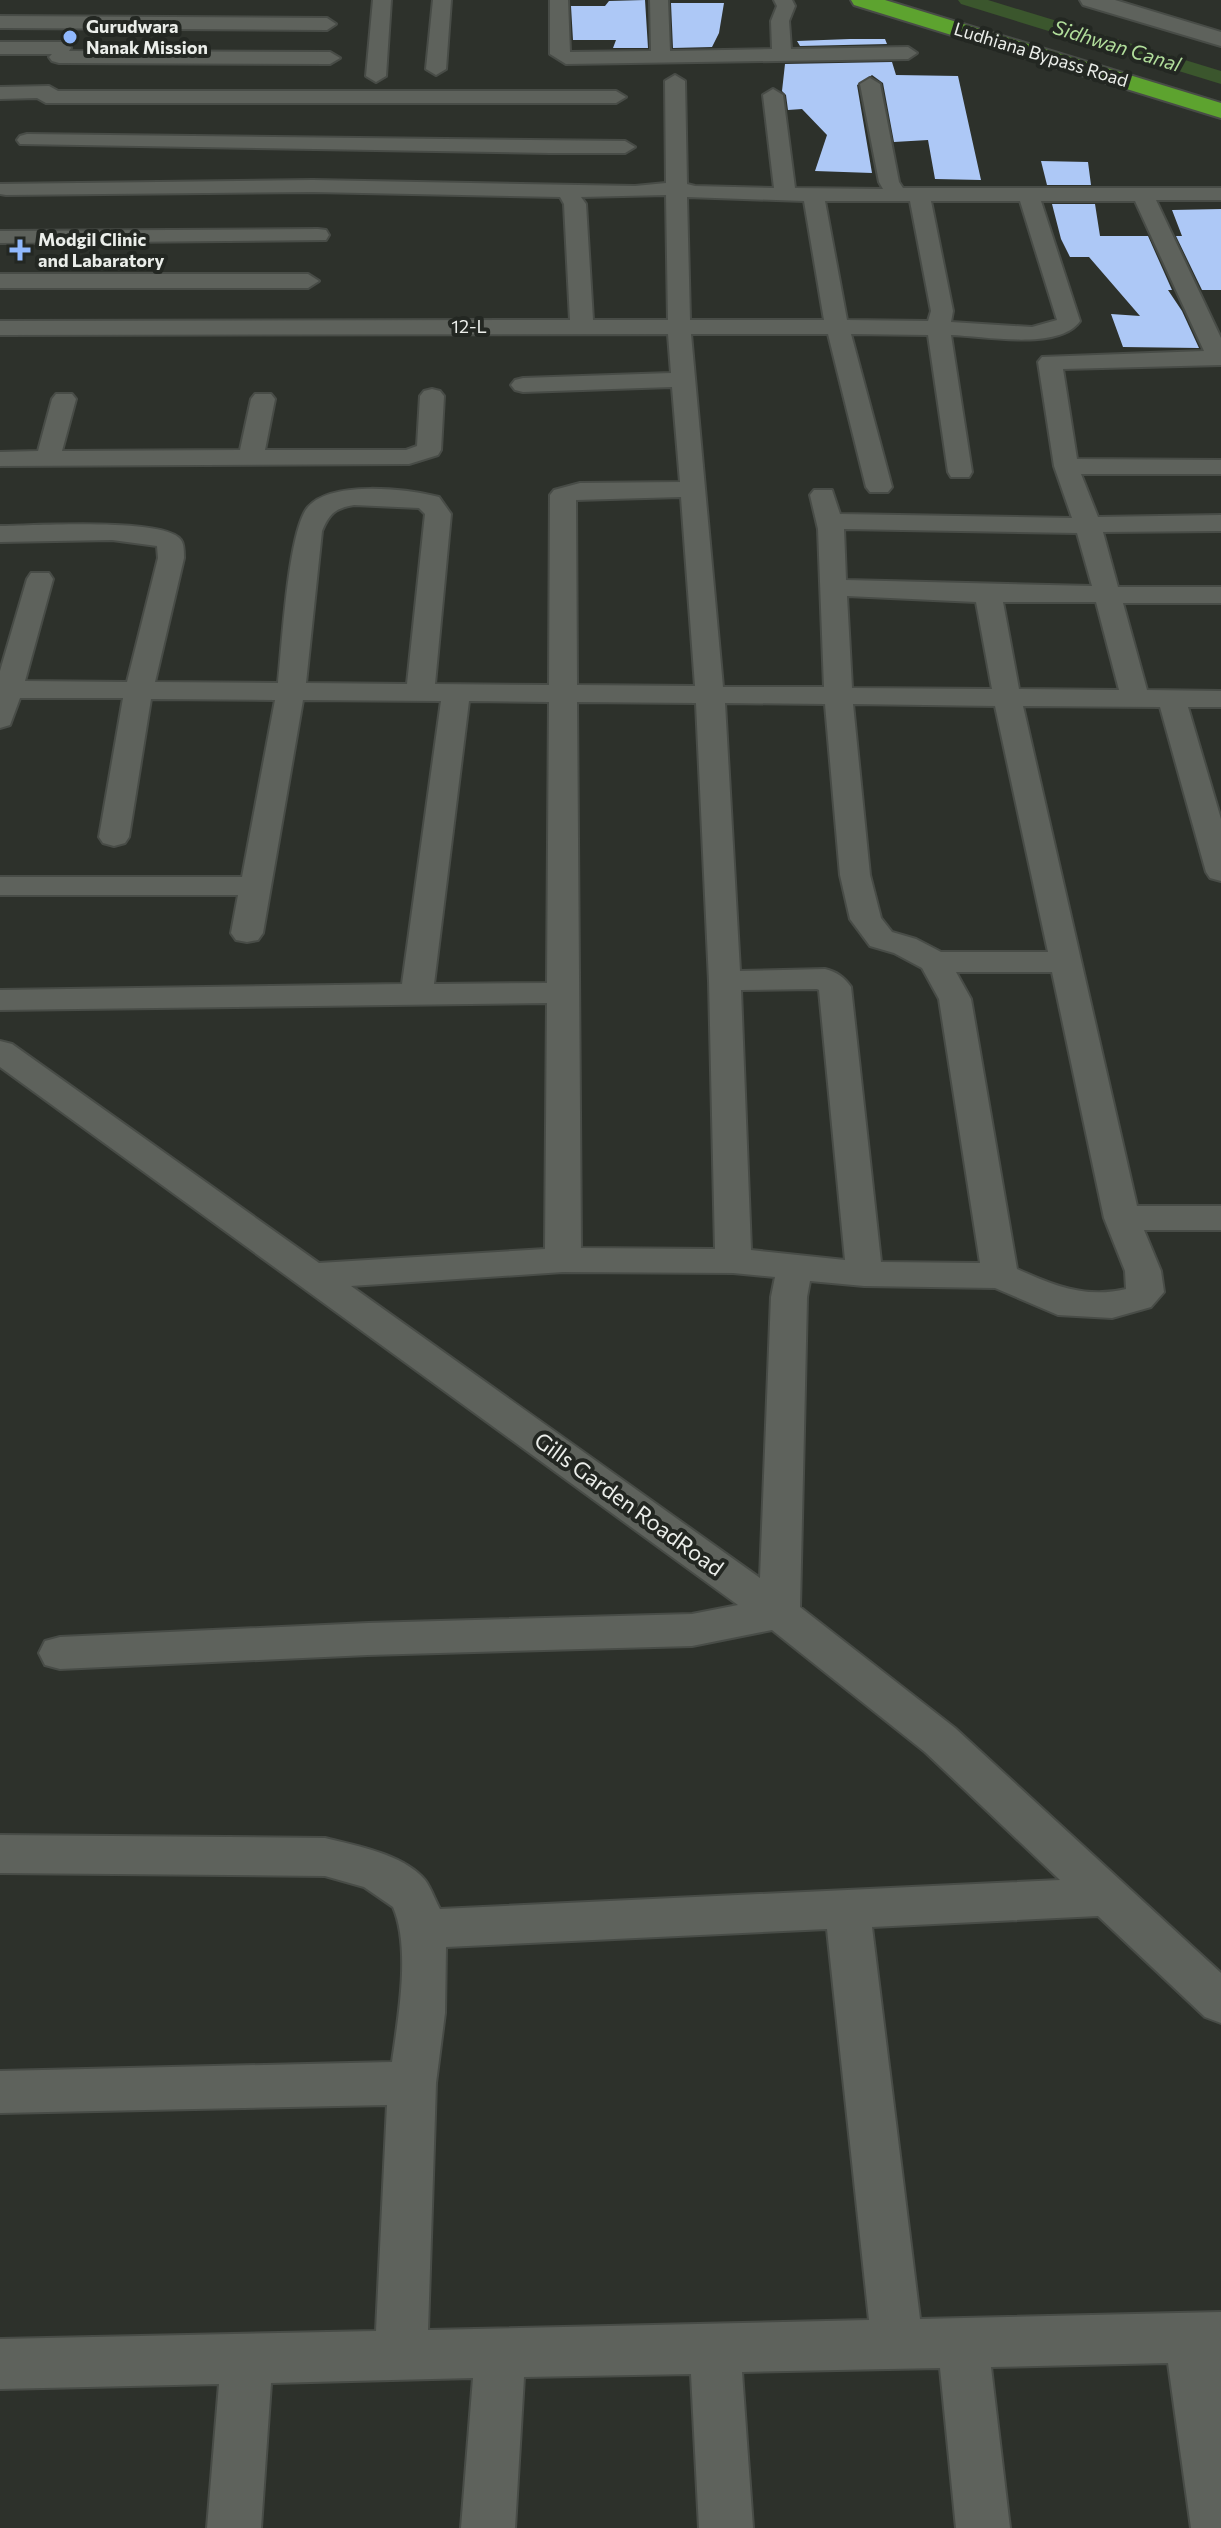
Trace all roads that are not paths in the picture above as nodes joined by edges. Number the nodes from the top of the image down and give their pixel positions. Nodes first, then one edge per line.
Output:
1 (83, 0) edge
2 (382, 0) edge
3 (442, 0) edge
4 (559, 0) edge
5 (659, 0) edge
6 (783, 0) edge
7 (862, 0) edge
8 (894, 0) edge
9 (1091, 0) edge
10 (0, 22) edge
11 (76, 23) junction
12 (327, 24) dead end
13 (1221, 39) edge
14 (0, 48) edge
15 (908, 53) dead end
16 (782, 54) junction
17 (58, 57) junction
18 (330, 58) dead end
19 (0, 65) edge
20 (436, 69) dead end
21 (668, 70) junction
22 (376, 76) dead end
23 (870, 84) dead end
24 (0, 93) edge
25 (47, 95) junction
26 (773, 95) dead end
27 (616, 97) dead end
28 (1221, 100) edge
29 (1221, 111) edge
30 (625, 147) dead end
31 (20, 148) junction
32 (676, 188) junction
33 (567, 191) junction
34 (1142, 194) junction
35 (1221, 194) edge
36 (785, 195) junction
37 (813, 195) junction
38 (908, 195) junction
39 (1029, 195) junction
40 (4, 197) edge
41 (318, 235) dead end
42 (0, 237) edge
43 (0, 281) edge
44 (308, 281) dead end
45 (582, 327) junction
46 (837, 327) junction
47 (0, 328) edge
48 (679, 328) junction
49 (938, 328) junction
50 (1032, 334) junction
51 (1220, 358) edge
52 (1050, 362) junction
53 (683, 380) junction
54 (523, 385) dead end
55 (432, 396) dead end
56 (64, 399) dead end
57 (263, 399) dead end
58 (0, 459) edge
59 (48, 459) junction
60 (251, 459) junction
61 (1066, 466) junction
62 (1221, 467) edge
63 (960, 472) dead end
64 (879, 487) dead end
65 (692, 489) junction
66 (1221, 523) edge
67 (1088, 525) junction
68 (0, 534) edge
69 (40, 579) dead end
70 (835, 588) junction
71 (988, 594) junction
72 (1105, 594) junction
73 (1221, 595) edge
74 (5, 689) edge
75 (139, 689) junction
76 (291, 690) junction
77 (420, 691) junction
78 (456, 691) junction
79 (561, 692) junction
80 (710, 693) junction
81 (838, 695) junction
82 (1007, 697) junction
83 (1136, 699) junction
84 (1172, 699) junction
85 (1221, 699) edge
86 (0, 719) edge
87 (114, 837) dead end
88 (1221, 872) edge
89 (0, 886) edge
90 (254, 886) junction
91 (247, 933) dead end
92 (935, 962) junction
93 (1064, 962) junction
94 (725, 981) junction
95 (562, 993) junction
96 (417, 994) junction
97 (0, 1000) edge
98 (0, 1051) edge
99 (1122, 1218) junction
100 (1221, 1218) edge
101 (563, 1260) junction
102 (733, 1261) junction
103 (795, 1267) junction
104 (864, 1274) junction
105 (313, 1276) junction
106 (1000, 1276) junction
107 (779, 1613) junction
108 (60, 1653) dead end
109 (0, 1854) edge
110 (1105, 1897) junction
111 (847, 1908) junction
112 (424, 1929) junction
113 (1221, 2003) edge
114 (412, 2083) junction
115 (0, 2092) edge
116 (1206, 2337) edge
117 (963, 2343) junction
118 (897, 2344) junction
119 (715, 2349) junction
120 (401, 2355) junction
121 (500, 2355) junction
122 (247, 2359) junction
123 (0, 2364) edge
124 (234, 2528) edge
125 (488, 2528) edge
126 (726, 2528) edge
127 (983, 2528) edge
128 (1218, 2528) edge

1 - 11 street
2 - 22 street
3 - 20 street
4 - 21 street
5 - 21 street
6 - 16 street
7 - 29 highway, Ludhiana Bypass Road
8 - 28 highway, Ludhiana Bypass Road
9 - 13 street
10 - 11 street
11 - 12 street
11 - 17 street
14 - 17 street
15 - 16 street
16 - 21 street
17 - 18 street
17 - 19 street
17 - 25 street
21 - 32 street
23 - 38 street
24 - 25 street
25 - 27 street
25 - 31 street
26 - 36 street
30 - 31 street
31 - 40 street
32 - 33 street
32 - 36 street
32 - 48 street
33 - 40 street
33 - 45 street
34 - 35 street
34 - 39 street
34 - 51 street
36 - 37 street
37 - 38 street
37 - 46 street
38 - 39 street
38 - 49 street
39 - 50 street
41 - 42 street
43 - 44 street
45 - 47 street, 12-L
45 - 48 street, 12-L
46 - 48 street, 12-L
46 - 49 street, 12-L
46 - 64 street
48 - 53 street
49 - 50 street, 12-L
49 - 63 street
50 - 52 street
51 - 52 street
52 - 61 street
53 - 54 street
53 - 65 street
55 - 60 street
56 - 59 street
57 - 60 street
58 - 59 street
59 - 60 street
61 - 62 street
61 - 67 street
65 - 79 street
65 - 80 street
66 - 67 street
67 - 70 street
67 - 72 street
68 - 75 street
69 - 74 street
70 - 71 street
70 - 81 street
71 - 72 street
71 - 82 street
72 - 73 street
72 - 83 street
74 - 75 street
74 - 86 street
75 - 76 street
75 - 87 street
76 - 77 street
76 - 77 street
76 - 90 street
77 - 78 street
78 - 79 street
78 - 96 street
79 - 80 street
79 - 95 street
80 - 81 street
80 - 94 street
81 - 82 street
81 - 92 street
82 - 83 street
82 - 93 street
83 - 84 street
84 - 85 street
84 - 88 street
89 - 90 street
90 - 91 street
92 - 93 street
92 - 106 street
93 - 99 street
94 - 102 street
94 - 104 street
95 - 96 street
95 - 101 street
96 - 97 street
98 - 105 street, Gills Garden RoadRoad
99 - 100 street
99 - 106 street
101 - 102 street
101 - 105 street
102 - 103 street
103 - 104 street
103 - 107 street
104 - 106 street
105 - 107 street, Gills Garden RoadRoad
107 - 108 street
107 - 110 street, Gills Garden RoadRoad
109 - 112 street
110 - 111 street
110 - 113 street, Gills Garden RoadRoad
111 - 112 street
111 - 118 street
112 - 114 street
114 - 115 street
114 - 120 street
116 - 117 street
116 - 128 street
117 - 118 street
117 - 127 street
118 - 119 street
119 - 121 street
119 - 126 street
120 - 121 street
120 - 122 street
121 - 125 street
122 - 123 street
122 - 124 street

